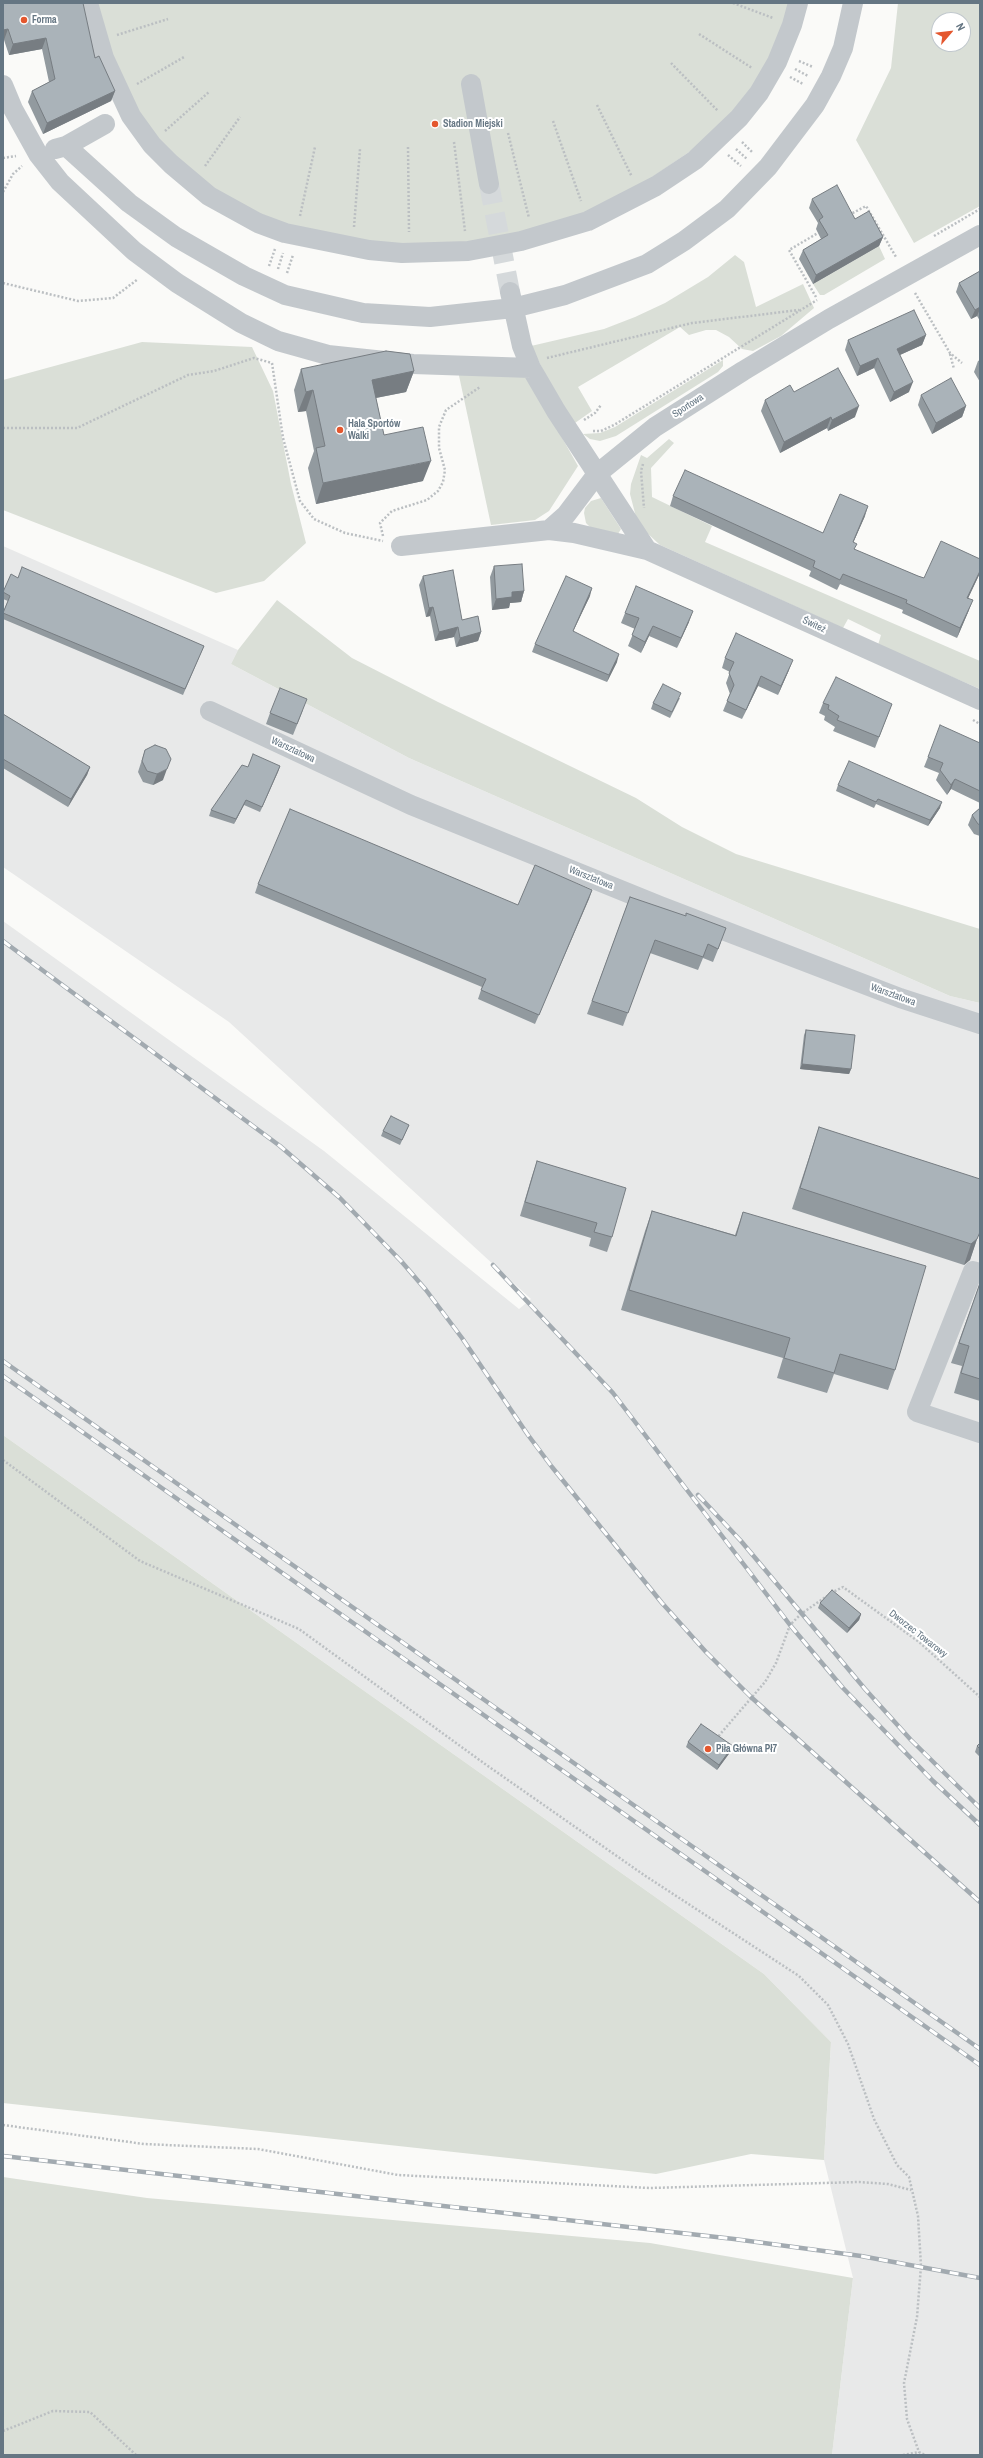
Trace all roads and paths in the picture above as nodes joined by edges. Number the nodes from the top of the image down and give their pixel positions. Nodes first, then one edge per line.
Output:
1 (88, 3) edge
2 (733, 3) edge
3 (798, 3) edge
4 (853, 3) edge
5 (168, 19) dead end
6 (792, 25) junction
7 (699, 34) dead end
8 (97, 40) junction
9 (184, 57) dead end
10 (671, 63) dead end
11 (775, 65) junction
12 (470, 84) dead end
13 (3, 85) edge
14 (826, 85) junction
15 (209, 92) dead end
16 (119, 94) junction
17 (597, 105) dead end
18 (240, 117) dead end
19 (553, 121) dead end
20 (106, 124) dead end
21 (508, 133) dead end
22 (725, 133) junction
23 (454, 142) dead end
24 (151, 143) junction
25 (66, 146) junction
26 (315, 147) dead end
27 (408, 147) dead end
28 (360, 149) dead end
29 (38, 154) junction
30 (762, 173) junction
31 (193, 182) junction
32 (489, 184) tunnel mouth
33 (3, 192) edge
34 (641, 195) junction
35 (980, 209) edge
36 (845, 217) edge
37 (588, 221) junction
38 (818, 233) dead end
39 (291, 234) junction
40 (980, 235) edge
41 (534, 238) junction
42 (928, 239) dead end
43 (353, 247) junction
44 (468, 251) junction
45 (410, 253) junction
46 (902, 254) dead end
47 (896, 257) junction
48 (889, 261) dead end
49 (153, 266) junction
50 (906, 277) junction
51 (3, 283) edge
52 (272, 289) junction
53 (824, 296) dead end
54 (816, 297) dead end
55 (512, 300) junction
56 (802, 310) junction
57 (278, 341) junction
58 (950, 353) junction
59 (272, 363) junction
60 (962, 363) dead end
61 (531, 368) junction
62 (954, 369) dead end
63 (483, 385) dead end
64 (601, 405) dead end
65 (3, 428) edge
66 (569, 430) junction
67 (644, 459) dead end
68 (597, 474) junction
69 (645, 514) dead end
70 (549, 530) junction
71 (392, 544) junction
72 (647, 550) junction
73 (980, 700) edge
74 (210, 712) dead end
75 (965, 717) dead end
76 (980, 724) edge
77 (980, 1024) edge
78 (980, 1273) edge
79 (980, 1433) edge
80 (3, 1460) edge
81 (980, 1698) edge
82 (716, 1739) edge
83 (3, 2124) edge
84 (911, 2190) junction
85 (3, 2431) edge
86 (920, 2452) junction
87 (136, 2455) edge
88 (903, 2455) edge
89 (925, 2455) edge

1 - 8 street
2 - 6 path
3 - 6 street
4 - 14 street
5 - 8 path
6 - 11 street
7 - 11 path
8 - 16 street
9 - 16 path
10 - 22 path
11 - 14 path
11 - 14 path
11 - 14 path
11 - 22 street
12 - 32 street
13 - 29 street
14 - 30 street
15 - 24 path
16 - 24 street
17 - 34 path
18 - 31 path
19 - 37 path
20 - 25 street
21 - 41 path
22 - 30 path
22 - 30 path
22 - 30 path
22 - 34 street
23 - 44 path
24 - 31 street
25 - 29 street
25 - 52 street
26 - 39 path
27 - 45 path
28 - 43 path
29 - 33 path
29 - 49 street
30 - 55 street
31 - 39 street
34 - 37 street
35 - 42 path
36 - 47 path
37 - 41 street
38 - 54 path
39 - 43 street
39 - 52 path
39 - 52 path
39 - 52 path
40 - 50 street, Sportowa
41 - 44 street
43 - 45 street
44 - 45 street
46 - 47 path
47 - 48 path
49 - 51 path
49 - 57 street
50 - 58 path
50 - 68 street, Sportowa
52 - 55 street
53 - 56 path
55 - 61 street
56 - 61 path
56 - 66 path
57 - 59 path
57 - 61 street
58 - 60 path
58 - 62 path
59 - 65 path
59 - 71 path
61 - 66 street
63 - 71 path
64 - 66 path
66 - 68 street
67 - 69 path
68 - 70 street, Sportowa
68 - 72 street
70 - 71 street
70 - 72 street, Świteź
72 - 73 street, Świteź
74 - 77 street, Warsztatowa
75 - 76 path
78 - 79 street
80 - 84 path
81 - 82 path, Dworzec Towarowy
83 - 84 path
84 - 86 path
85 - 87 path
86 - 88 path
86 - 89 path

